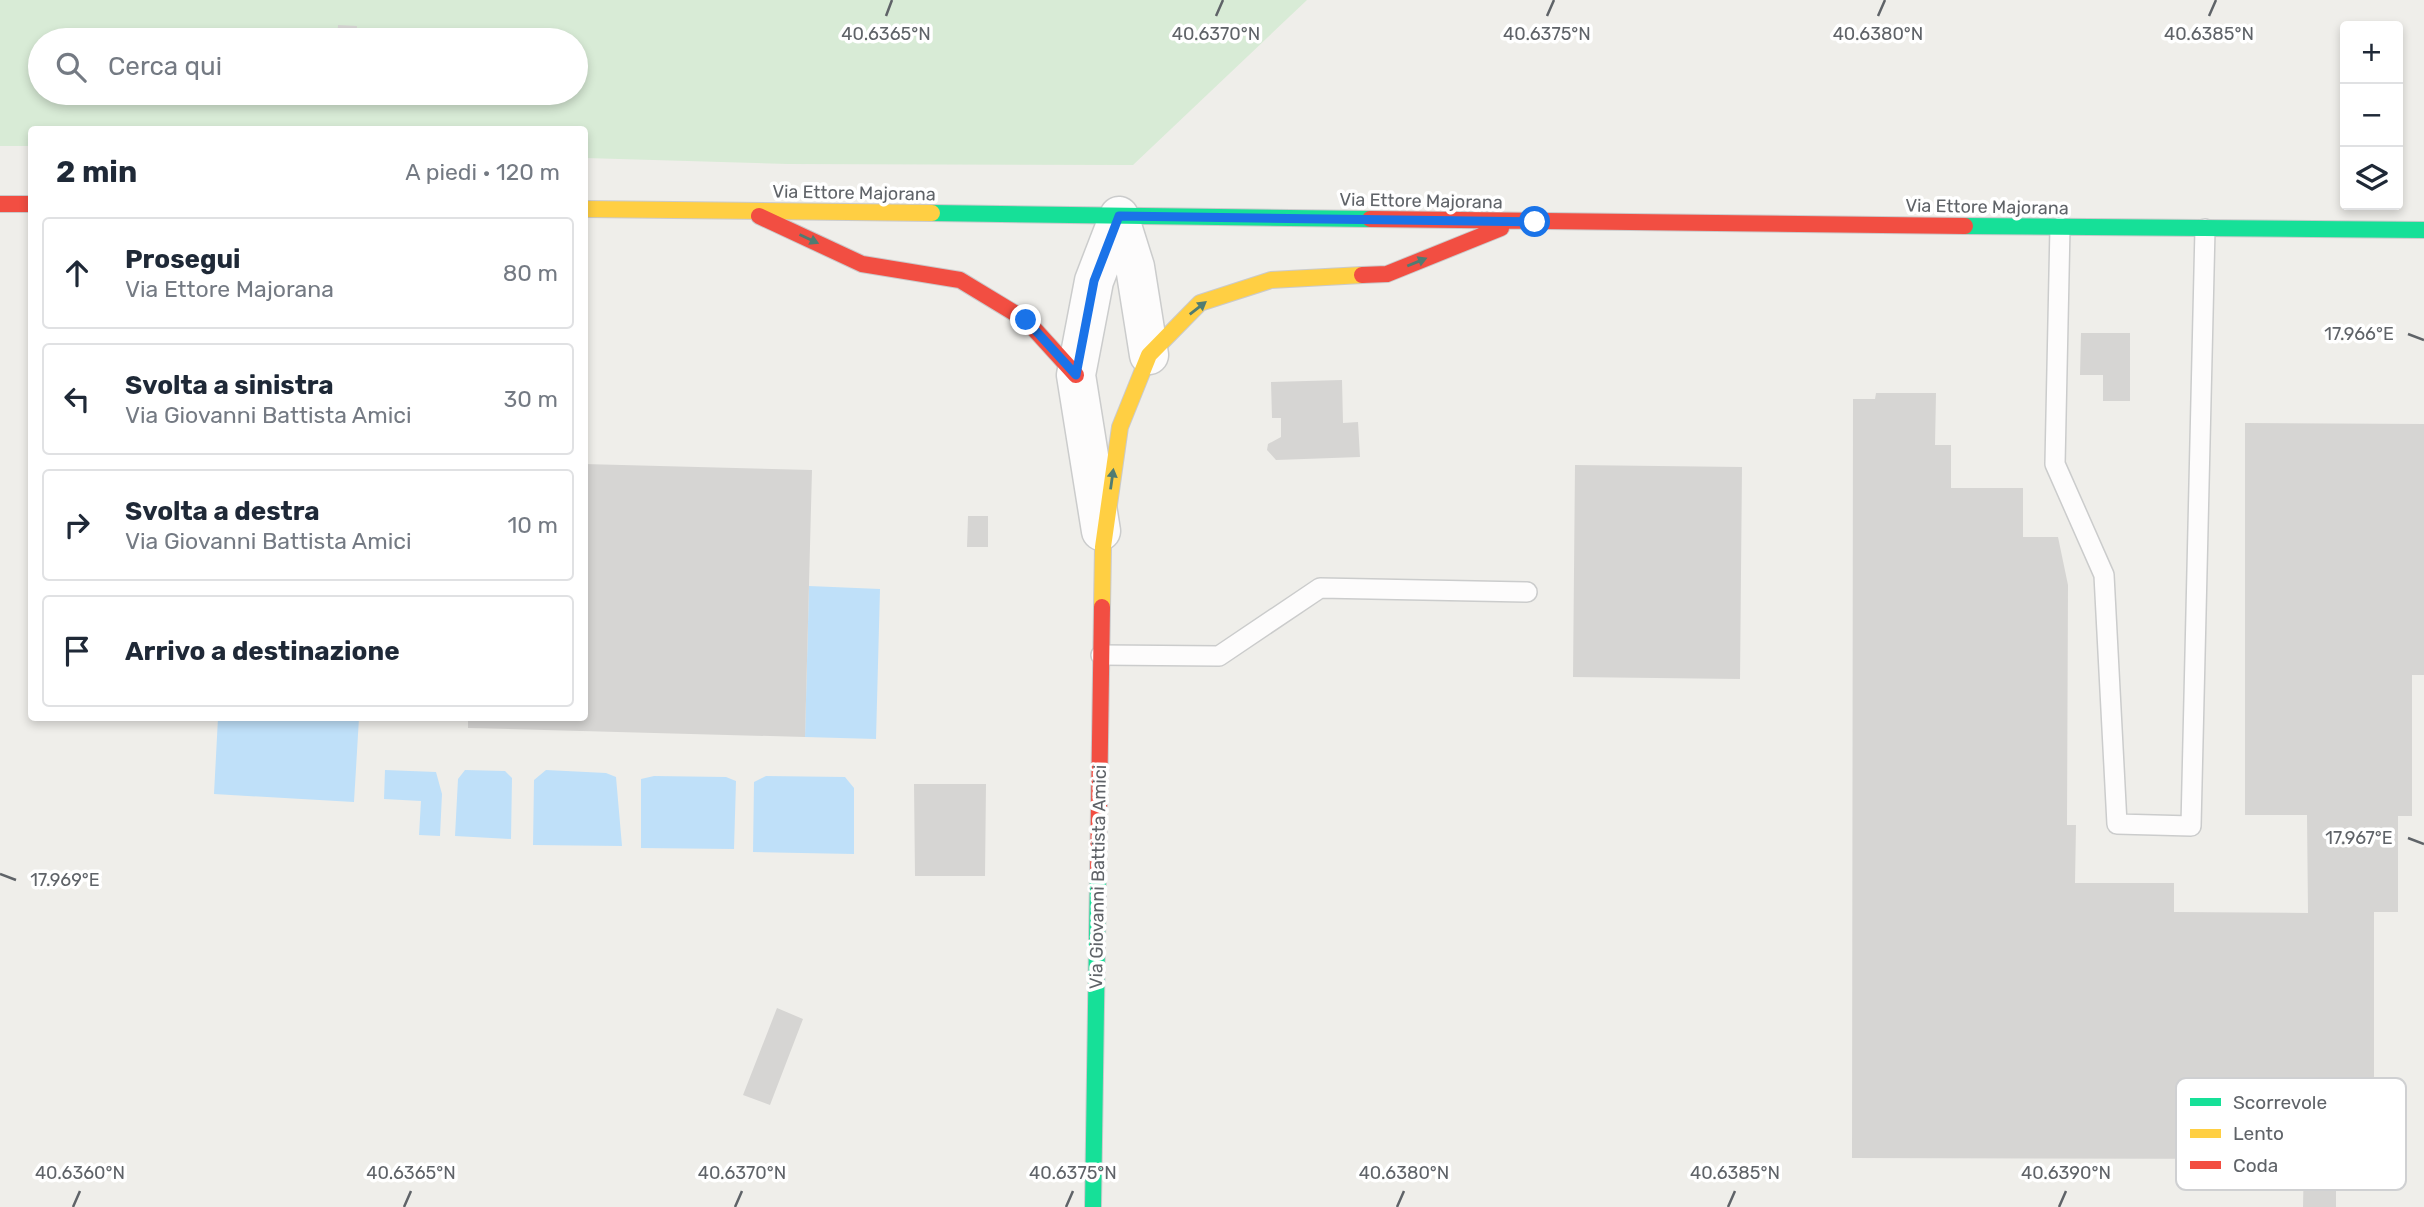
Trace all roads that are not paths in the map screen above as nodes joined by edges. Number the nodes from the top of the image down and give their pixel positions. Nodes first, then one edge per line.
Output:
1 (0, 204) edge
2 (28, 204) edge
3 (588, 209) edge
4 (747, 211) junction
5 (1119, 216) junction
6 (1516, 222) junction
7 (2060, 227) junction
8 (2204, 229) junction
9 (2424, 230) edge
10 (1149, 355) junction
11 (1076, 375) junction
12 (1103, 547) junction
13 (1527, 592) dead end
14 (1101, 655) junction
15 (1093, 1207) edge

1 - 2 main road
3 - 4 main road, Via Ettore Majorana
4 - 5 main road, Via Ettore Majorana
4 -> 11 main road
5 - 6 main road, Via Ettore Majorana
5 - 10 street
5 - 11 street, Via Giovanni Battista Amici
6 - 7 main road, Via Ettore Majorana
10 -> 6 main road, Via Giovanni Battista Amici
7 - 8 main road, Via Ettore Majorana
7 - 8 lane
8 - 9 main road, Via Ettore Majorana
12 -> 10 main road, Via Giovanni Battista Amici
11 - 12 street, Via Giovanni Battista Amici
12 - 14 main road, Via Giovanni Battista Amici
13 - 14 lane
14 - 15 main road, Via Giovanni Battista Amici

